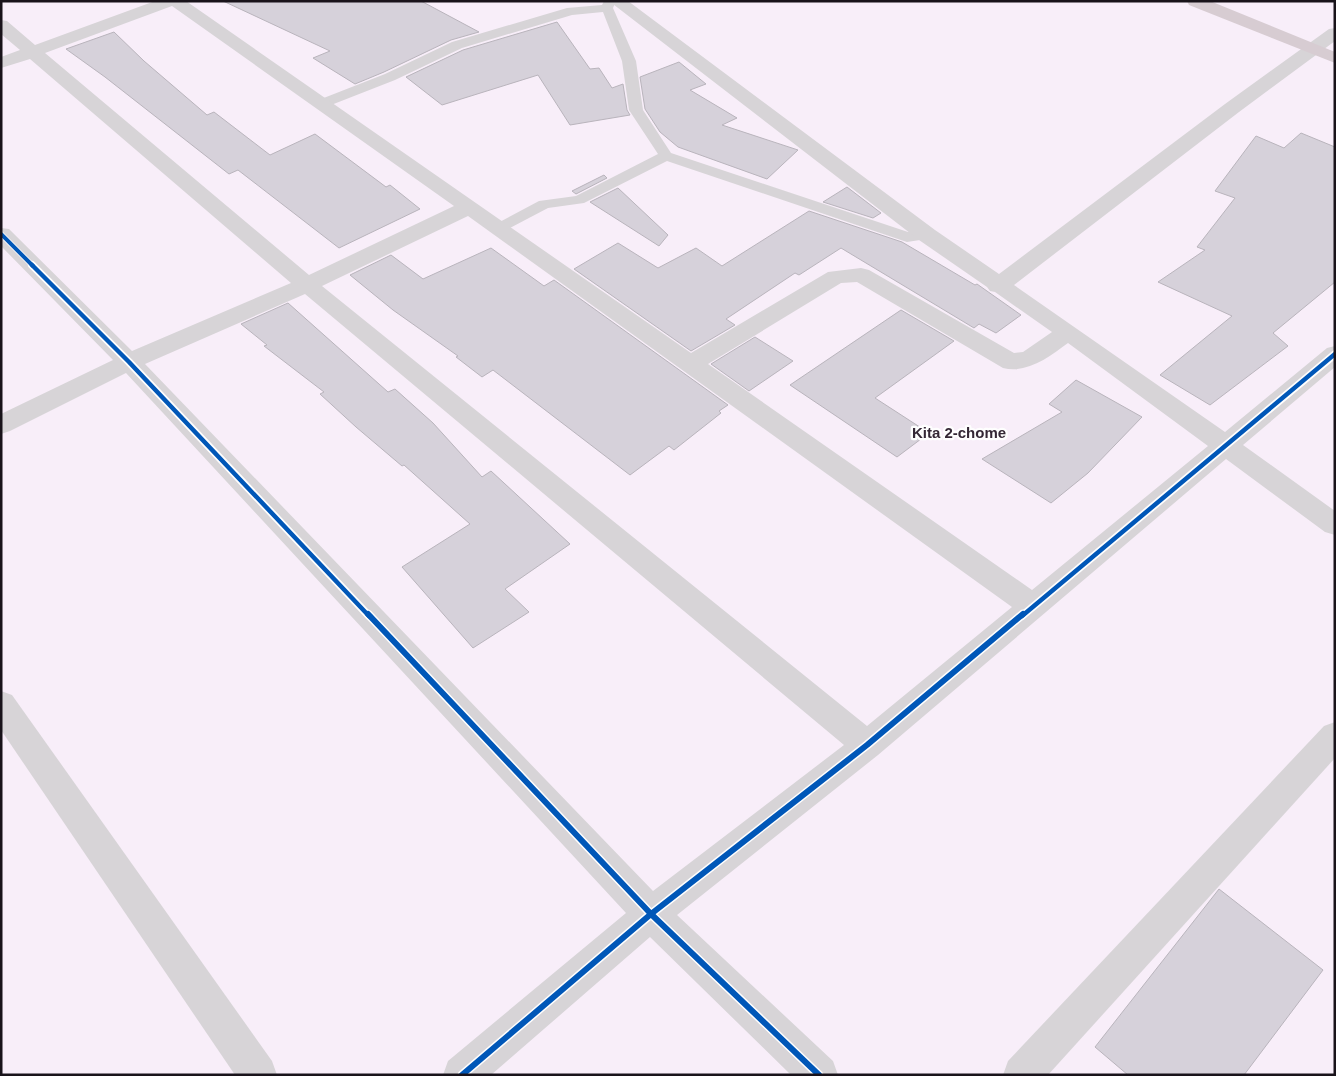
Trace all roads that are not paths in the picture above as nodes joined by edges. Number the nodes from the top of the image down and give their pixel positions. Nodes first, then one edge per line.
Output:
1 (173, 1) edge
2 (1195, 1) edge
3 (611, 4) edge
4 (1, 25) edge
5 (1335, 33) edge
6 (1313, 49) junction
7 (33, 52) junction
8 (1335, 58) edge
9 (1, 63) edge
10 (322, 104) junction
11 (666, 156) junction
12 (469, 207) junction
13 (499, 228) junction
14 (1, 234) edge
15 (927, 235) junction
16 (307, 285) junction
17 (998, 286) junction
18 (1068, 332) junction
19 (1335, 354) edge
20 (129, 362) junction
21 (690, 364) junction
22 (1, 425) edge
23 (1225, 446) junction
24 (1335, 525) edge
25 (1034, 607) junction
26 (1, 704) edge
27 (1335, 736) edge
28 (867, 746) junction
29 (651, 914) junction
30 (258, 1075) edge
31 (462, 1075) edge
32 (819, 1075) edge
33 (1022, 1075) edge

1 - 7 street
1 - 10 street
2 - 6 main road
3 - 10 lane
3 - 11 lane
3 - 15 street
4 - 7 street
5 - 6 street
6 - 8 main road
6 - 17 street
7 - 9 street
7 - 16 street
10 - 12 street
11 - 13 lane
11 - 15 lane
12 - 13 street
12 - 16 street
13 - 21 street
14 - 20 street
15 - 17 street
16 - 20 street
16 - 28 street
17 - 18 street
18 - 21 street
18 - 23 street
19 - 23 street
20 - 22 street
20 - 29 street
21 - 25 street
23 - 24 street
23 - 25 street
25 - 28 street
26 - 30 street
27 - 33 street
28 - 29 street
29 - 31 street
29 - 32 street

